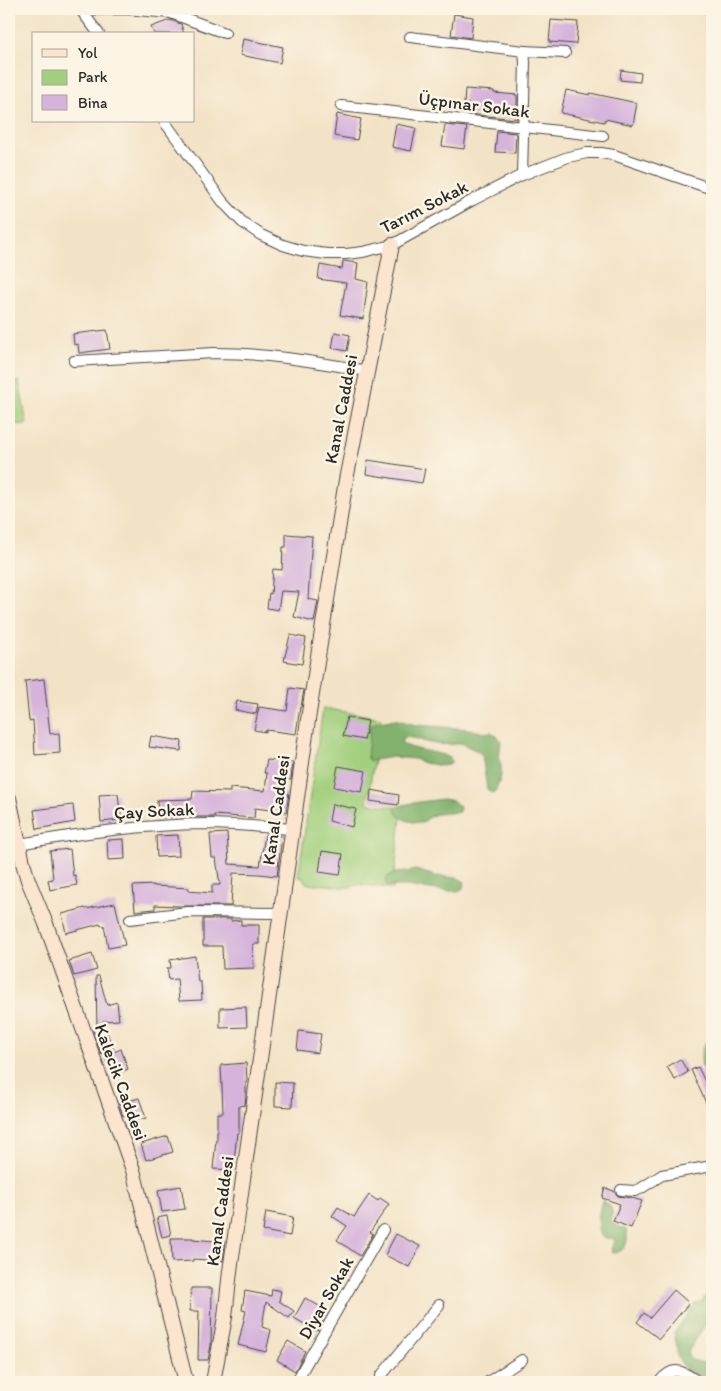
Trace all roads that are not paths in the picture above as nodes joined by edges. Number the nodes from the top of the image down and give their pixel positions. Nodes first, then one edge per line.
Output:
1 (81, 9) edge
2 (98, 32) edge
3 (224, 33) dead end
4 (410, 37) dead end
5 (565, 53) dead end
6 (524, 56) junction
7 (341, 106) dead end
8 (165, 122) edge
9 (523, 127) junction
10 (603, 136) dead end
11 (522, 175) junction
12 (712, 189) edge
13 (392, 245) junction
14 (74, 361) dead end
15 (368, 371) junction
16 (9, 798) edge
17 (292, 829) junction
18 (19, 844) junction
19 (280, 914) junction
20 (130, 919) dead end
21 (712, 1166) edge
22 (621, 1190) dead end
23 (383, 1230) dead end
24 (439, 1305) dead end
25 (522, 1360) dead end
26 (186, 1382) edge
27 (212, 1382) edge
28 (297, 1382) edge
29 (380, 1382) edge
30 (488, 1382) edge
31 (659, 1382) edge
32 (699, 1382) edge

1 - 2 street
1 - 3 street
4 - 6 street
5 - 6 street
6 - 9 street
7 - 9 street, Üçpınar Sokak
8 - 13 street, Tarım Sokak
9 - 10 street, Üçpınar Sokak
9 - 11 street
11 - 12 street, Tarım Sokak
11 - 13 street, Tarım Sokak
13 - 15 street, Kanal Caddesi
14 - 15 street
15 - 17 street, Kanal Caddesi
16 - 18 street, Kalecik Caddesi
17 - 18 street, Çay Sokak
17 - 19 street, Kanal Caddesi
18 - 26 street, Kalecik Caddesi
19 - 20 street
19 - 27 street, Kanal Caddesi
21 - 22 street
23 - 28 street, Diyar Sokak
24 - 29 street
25 - 30 street
31 - 32 street

